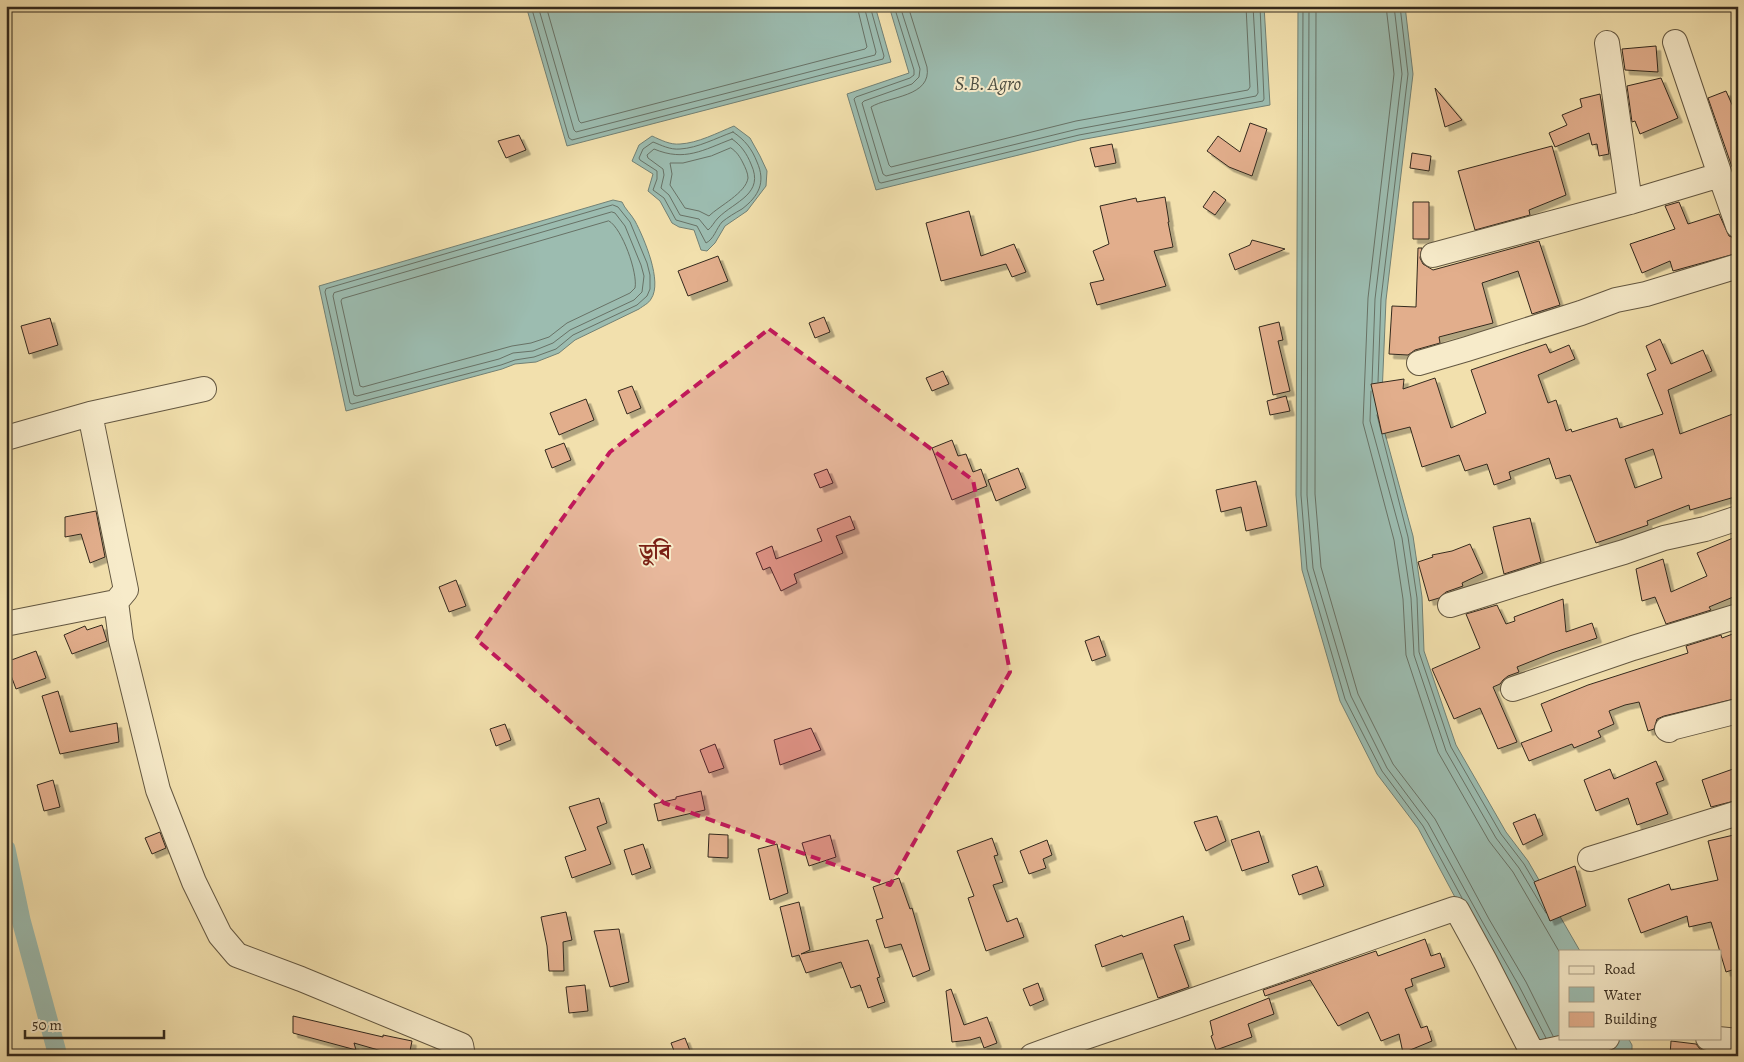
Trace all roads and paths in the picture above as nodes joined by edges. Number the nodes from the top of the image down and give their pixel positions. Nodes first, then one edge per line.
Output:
1 (1675, 42) dead end
2 (1607, 43) dead end
3 (1720, 175) junction
4 (1630, 202) junction
5 (1738, 226) edge
6 (1433, 255) dead end
7 (1738, 266) edge
8 (1419, 363) dead end
9 (204, 389) dead end
10 (90, 414) junction
11 (6, 438) edge
12 (1738, 518) edge
13 (116, 602) junction
14 (1450, 604) dead end
15 (1738, 616) edge
16 (10, 623) dead end
17 (1513, 689) dead end
18 (1738, 711) edge
19 (1669, 730) dead end
20 (1738, 812) edge
21 (1590, 859) dead end
22 (1722, 1039) edge
23 (1598, 1040) edge
24 (1738, 1040) edge
25 (463, 1056) edge
26 (1032, 1056) edge

1 - 3 street
2 - 4 street
3 - 4 street
3 - 5 street
4 - 6 street
7 - 8 street
9 - 10 street
10 - 11 street
10 - 13 street
12 - 14 street
13 - 16 street
13 - 25 street
15 - 17 street
18 - 19 street
20 - 21 street
22 - 24 street
23 - 26 street

